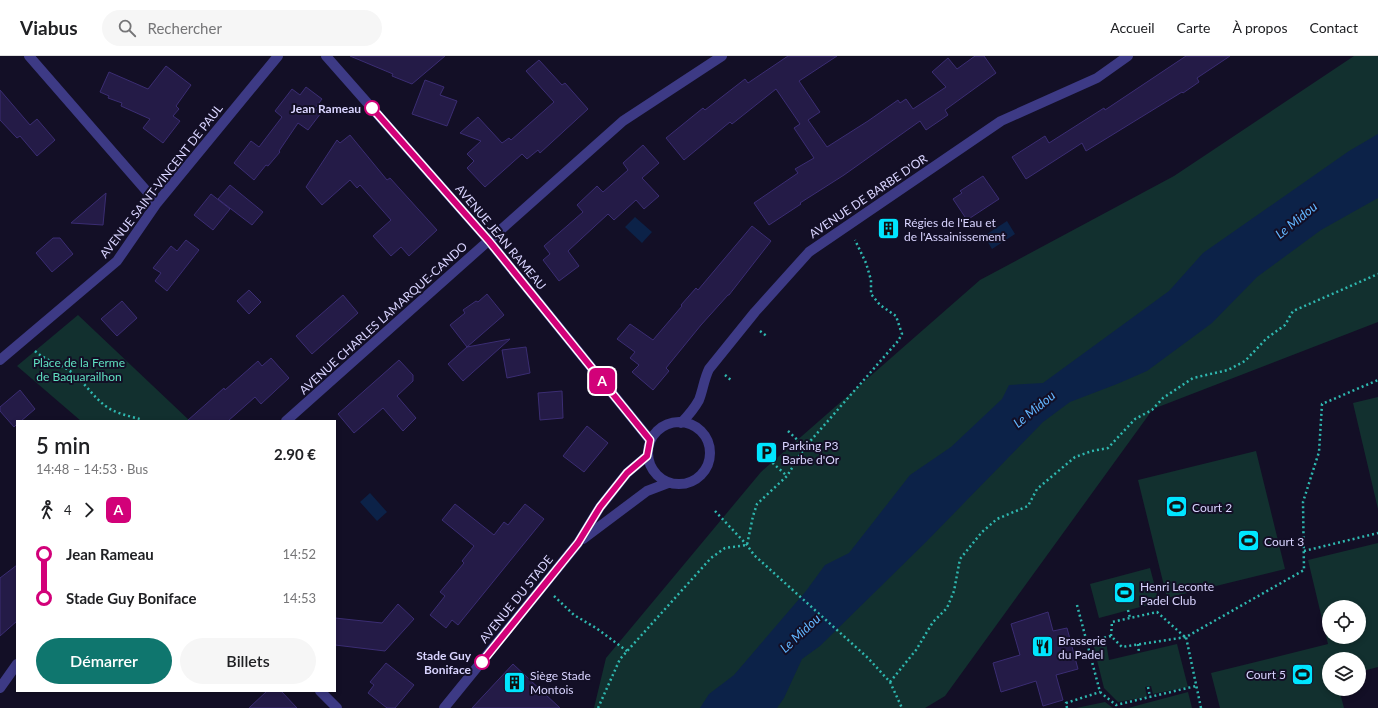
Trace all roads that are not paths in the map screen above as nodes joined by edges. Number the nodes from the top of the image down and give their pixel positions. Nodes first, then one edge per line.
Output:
1 (29, 56) edge
2 (278, 56) edge
3 (326, 56) edge
4 (1128, 56) edge
5 (718, 57) edge
6 (157, 203) junction
7 (489, 241) junction
8 (2, 356) edge
9 (287, 420) edge
10 (681, 423) junction
11 (650, 440) junction
12 (647, 456) junction
13 (668, 483) junction
14 (578, 543) junction
15 (16, 665) edge
16 (0, 688) edge
17 (321, 692) edge
18 (337, 708) edge
19 (444, 708) edge

1 - 6 street
2 - 6 street, AVENUE SAINT-VINCENT DE PAUL
3 - 7 street, AVENUE JEAN RAMEAU
4 - 10 street, AVENUE DE BARBE D'OR
5 - 7 street, AVENUE CHARLES LAMARQUE-CANDO
6 - 8 street, AVENUE SAINT-VINCENT DE PAUL
7 - 9 street, AVENUE CHARLES LAMARQUE-CANDO
7 - 11 street, AVENUE JEAN RAMEAU
10 - 11 street
10 - 13 street
11 - 12 street
12 - 13 street
12 - 14 street, AVENUE DU STADE
13 - 14 street, AVENUE DU STADE
14 - 19 street, AVENUE DU STADE
15 - 16 street
17 - 18 street

